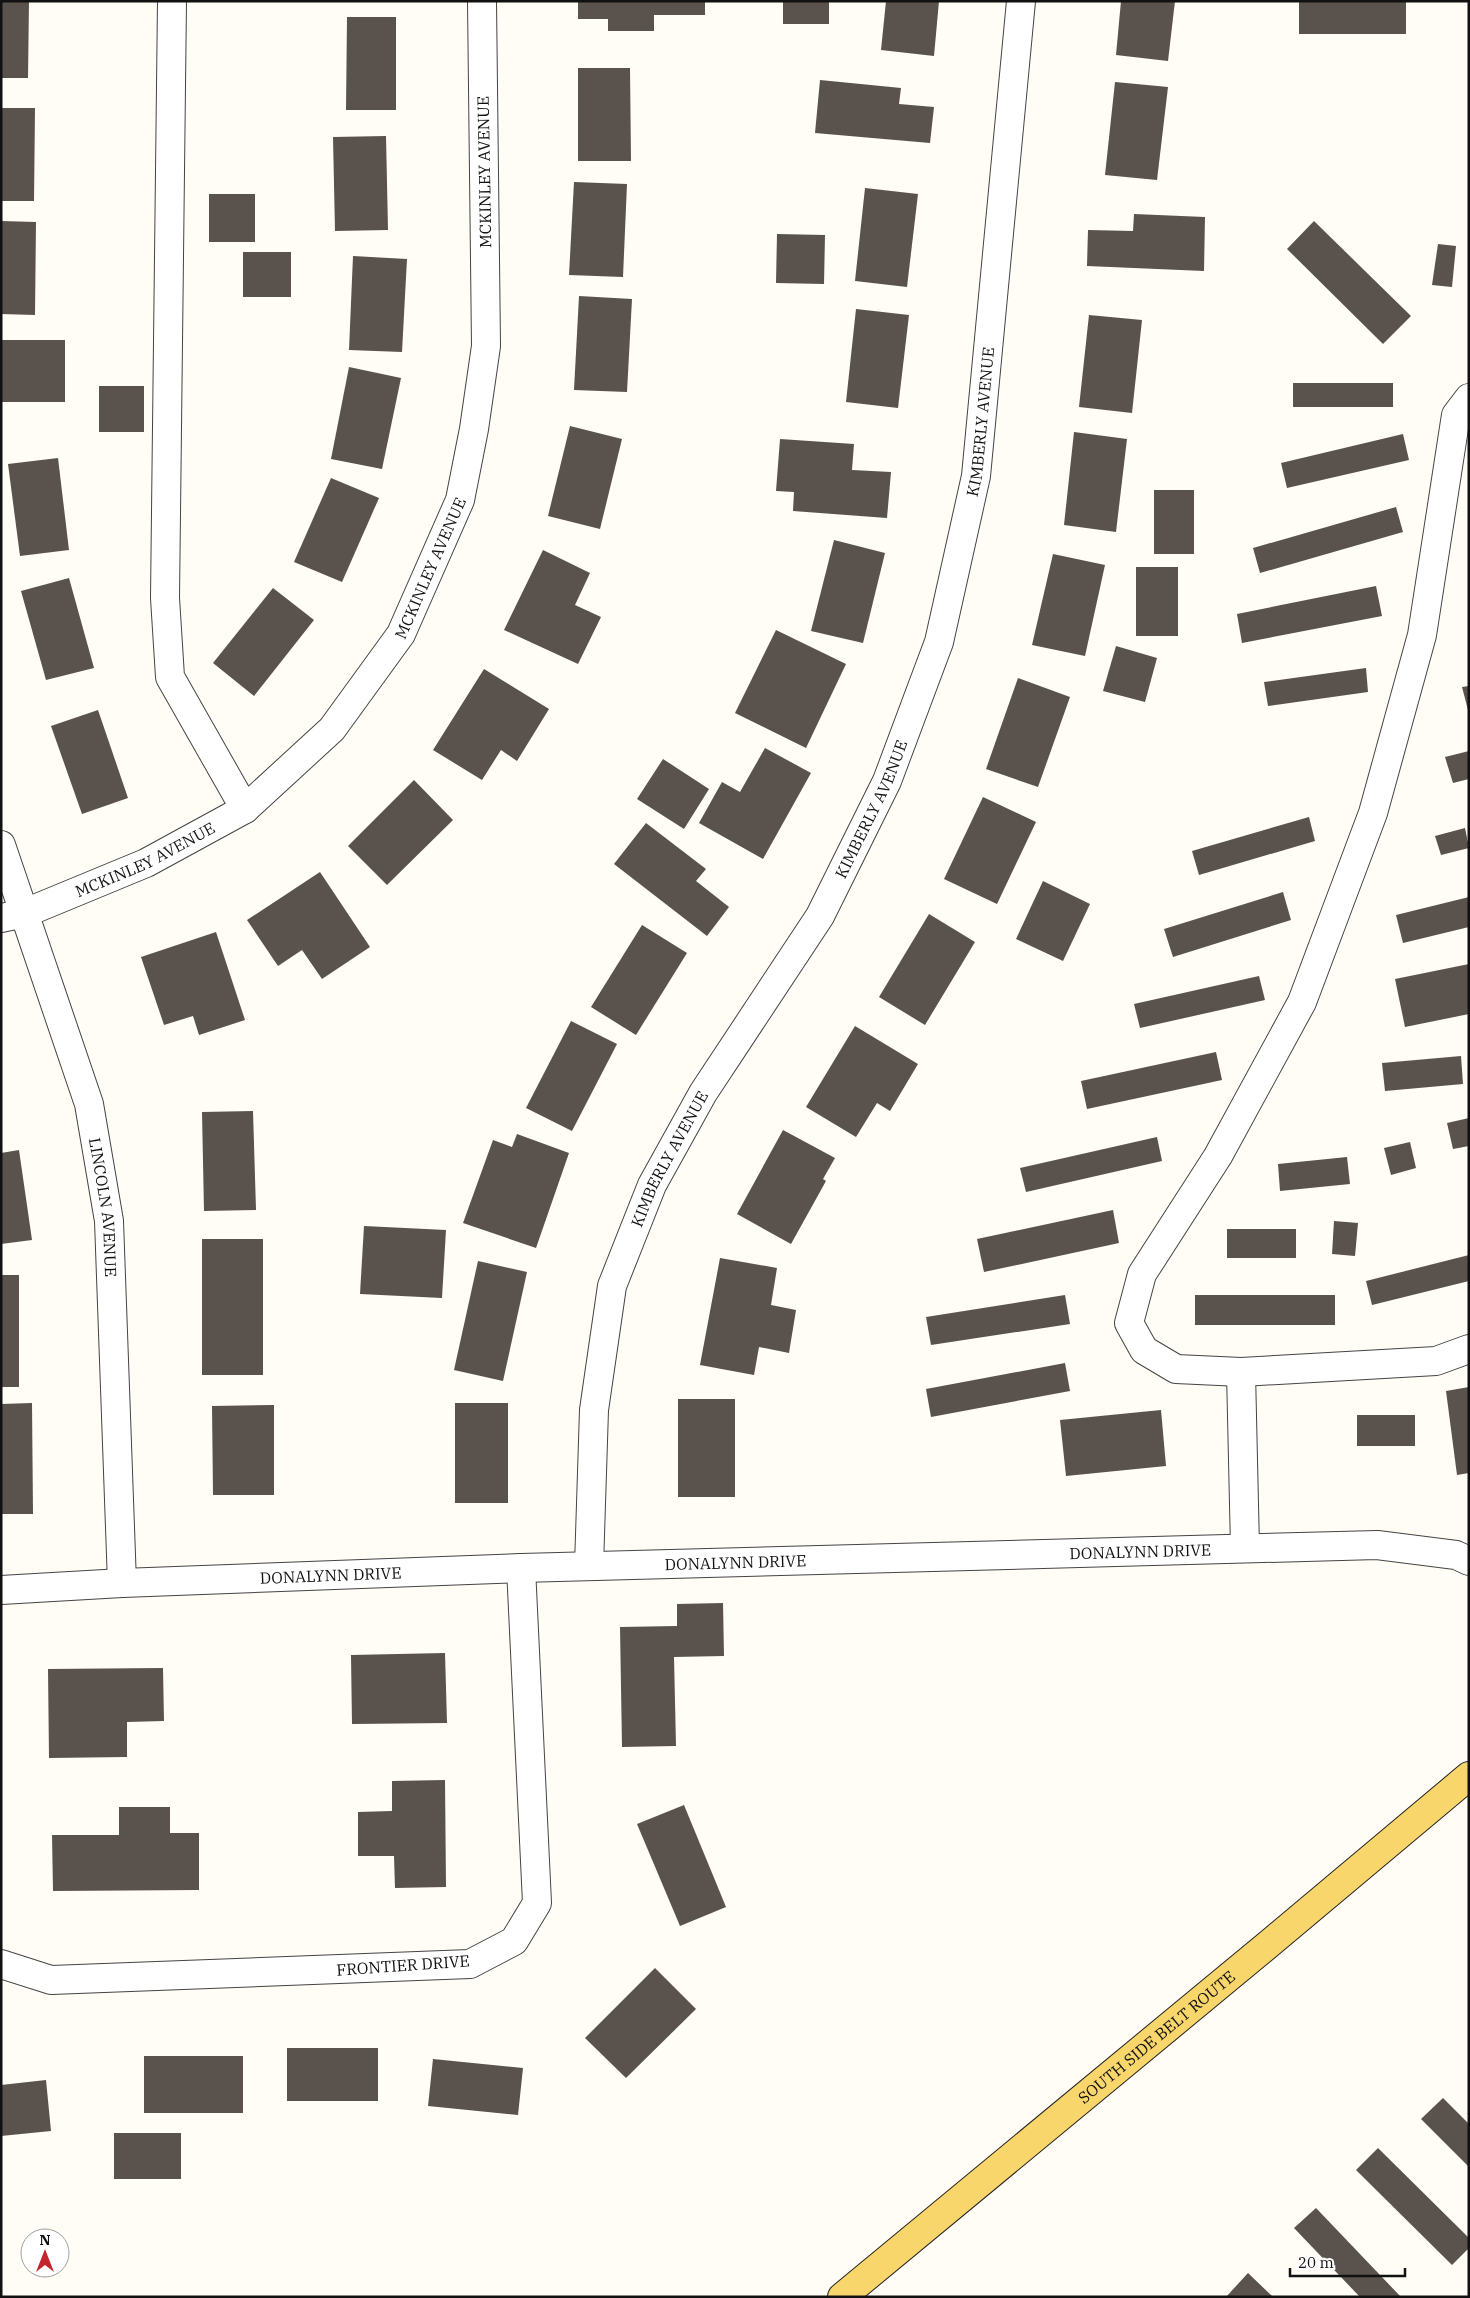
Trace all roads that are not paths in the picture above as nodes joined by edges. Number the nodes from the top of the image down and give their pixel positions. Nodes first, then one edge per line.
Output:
1 (172, 1) edge
2 (482, 1) edge
3 (1021, 1) edge
4 (1469, 398) edge
5 (245, 809) junction
6 (1, 844) edge
7 (13, 916) edge
8 (1469, 1349) edge
9 (1241, 1372) junction
10 (1245, 1548) junction
11 (1469, 1561) edge
12 (589, 1566) junction
13 (521, 1568) junction
14 (122, 1583) junction
15 (1, 1590) edge
16 (1469, 1776) edge
17 (1, 1964) edge
18 (842, 2297) edge

1 - 5 street
2 - 5 street, MCKINLEY AVENUE
3 - 12 street, KIMBERLY AVENUE
4 - 9 street
5 - 7 street, MCKINLEY AVENUE
6 - 7 street, LINCOLN AVENUE
7 - 14 street, LINCOLN AVENUE
8 - 9 street
9 - 10 street
10 - 11 street, DONALYNN DRIVE
10 - 12 street, DONALYNN DRIVE
12 - 13 street, DONALYNN DRIVE
13 - 14 street, DONALYNN DRIVE
13 - 17 street, FRONTIER DRIVE
14 - 15 street, DONALYNN DRIVE
16 - 18 main road, SOUTH SIDE BELT ROUTE

